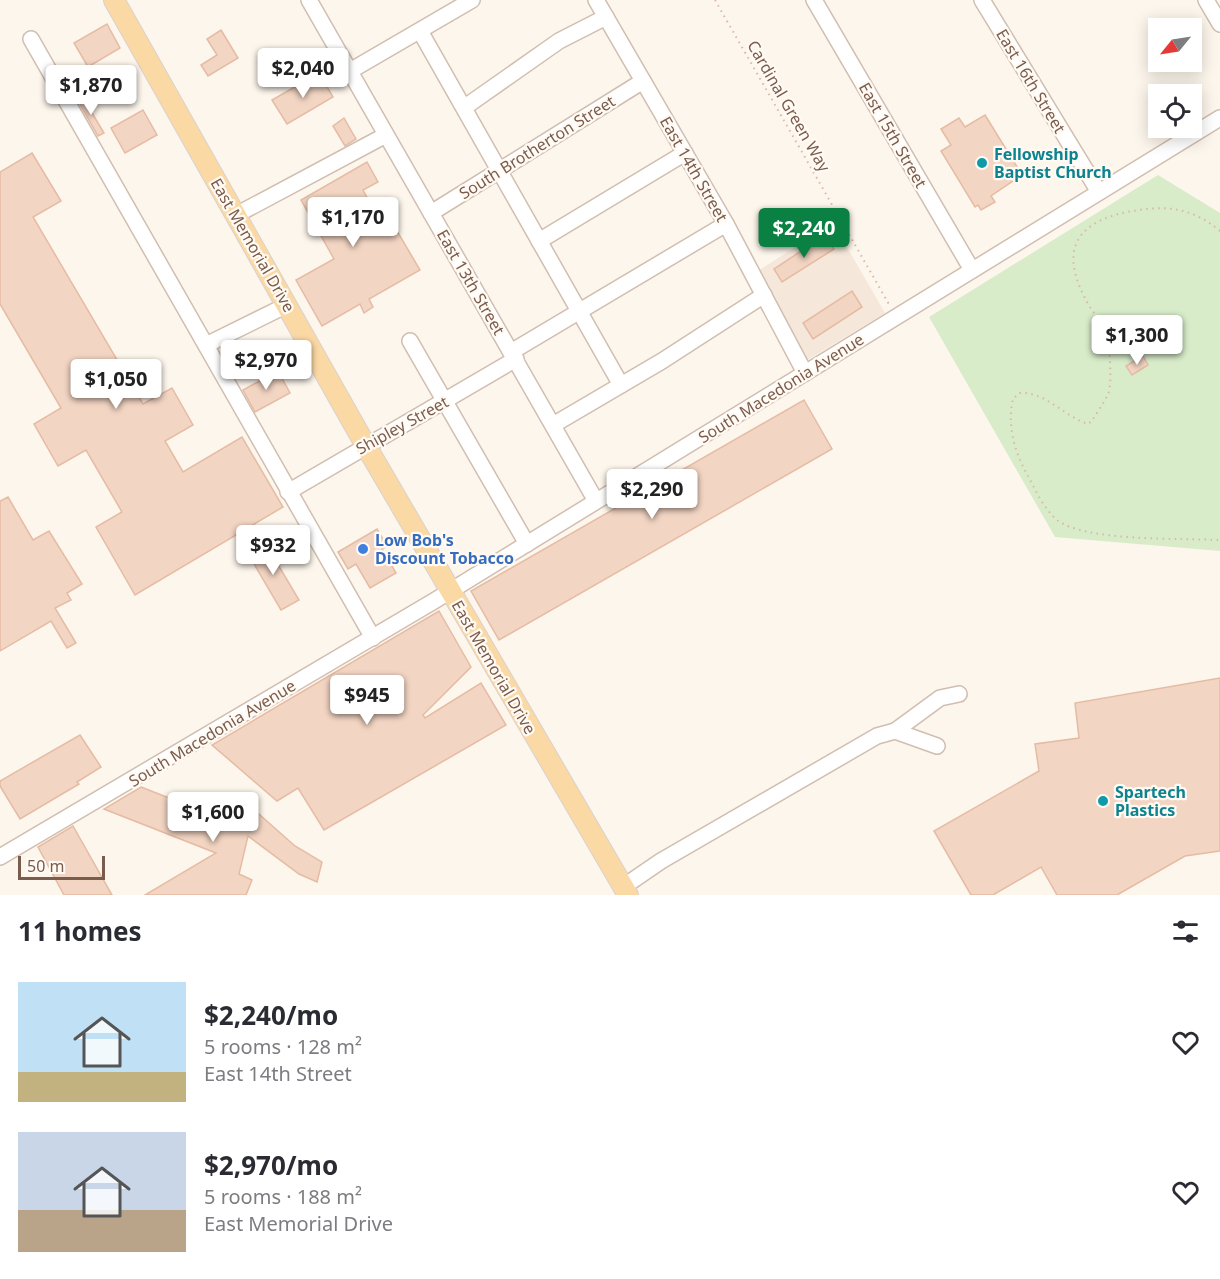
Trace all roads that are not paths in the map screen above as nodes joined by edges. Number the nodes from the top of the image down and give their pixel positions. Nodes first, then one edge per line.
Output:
1 (114, 0) edge
2 (309, 0) edge
3 (472, 0) edge
4 (596, 0) edge
5 (814, 0) edge
6 (982, 0) edge
7 (1206, 0) edge
8 (606, 18) junction
9 (1220, 24) edge
10 (420, 31) junction
11 (31, 39) dead end
12 (350, 71) junction
13 (643, 81) junction
14 (465, 107) junction
15 (1220, 118) edge
16 (387, 135) junction
17 (685, 153) junction
18 (498, 172) junction
19 (1099, 192) junction
20 (431, 213) junction
21 (236, 215) junction
22 (726, 224) junction
23 (539, 241) junction
24 (972, 270) junction
25 (764, 295) junction
26 (287, 305) junction
27 (579, 313) junction
28 (410, 341) dead end
29 (206, 345) junction
30 (514, 356) junction
31 (805, 373) junction
32 (621, 385) junction
33 (443, 402) junction
34 (553, 425) junction
35 (366, 446) junction
36 (288, 492) junction
37 (596, 501) junction
38 (527, 544) junction
39 (449, 592) junction
40 (373, 638) junction
41 (959, 694) dead end
42 (895, 731) junction
43 (937, 746) dead end
44 (0, 857) edge
45 (626, 891) edge

1 - 21 main road, East Memorial Drive
2 - 12 street, East 13th Street
3 - 10 street
4 - 8 street, East 14th Street
5 - 24 street, East 15th Street
6 - 19 street, East 16th Street
7 - 9 street
8 - 13 street, East 14th Street
8 - 14 street
10 - 12 street
10 - 14 street
11 - 29 street
12 - 16 street, East 13th Street
13 - 17 street, East 14th Street
13 - 18 street, South Brotherton Street
14 - 18 street
15 - 19 street, South Macedonia Avenue
16 - 20 street, East 13th Street
16 - 21 street
17 - 22 street, East 14th Street
17 - 23 street
18 - 20 street, South Brotherton Street
18 - 23 street
19 - 24 street, South Macedonia Avenue
20 - 30 street, East 13th Street
21 - 26 main road, East Memorial Drive
22 - 25 street, East 14th Street
22 - 27 street, Shipley Street
23 - 27 street
24 - 31 street, South Macedonia Avenue
25 - 31 street, East 14th Street
25 - 32 street
26 - 29 street
26 - 35 main road, East Memorial Drive
27 - 30 street, Shipley Street
27 - 32 street
28 - 33 street
29 - 36 street
30 - 33 street, Shipley Street
30 - 34 street, East 13th Street
31 - 37 street, South Macedonia Avenue
32 - 34 street
33 - 35 street, Shipley Street
33 - 38 street
34 - 37 street, East 13th Street
35 - 36 street, Shipley Street
35 - 39 main road, East Memorial Drive
36 - 40 street
37 - 38 street, South Macedonia Avenue
38 - 39 street, South Macedonia Avenue
39 - 40 street, South Macedonia Avenue
39 - 45 main road, East Memorial Drive
40 - 44 street, South Macedonia Avenue
41 - 42 street
42 - 43 street
42 - 45 street

